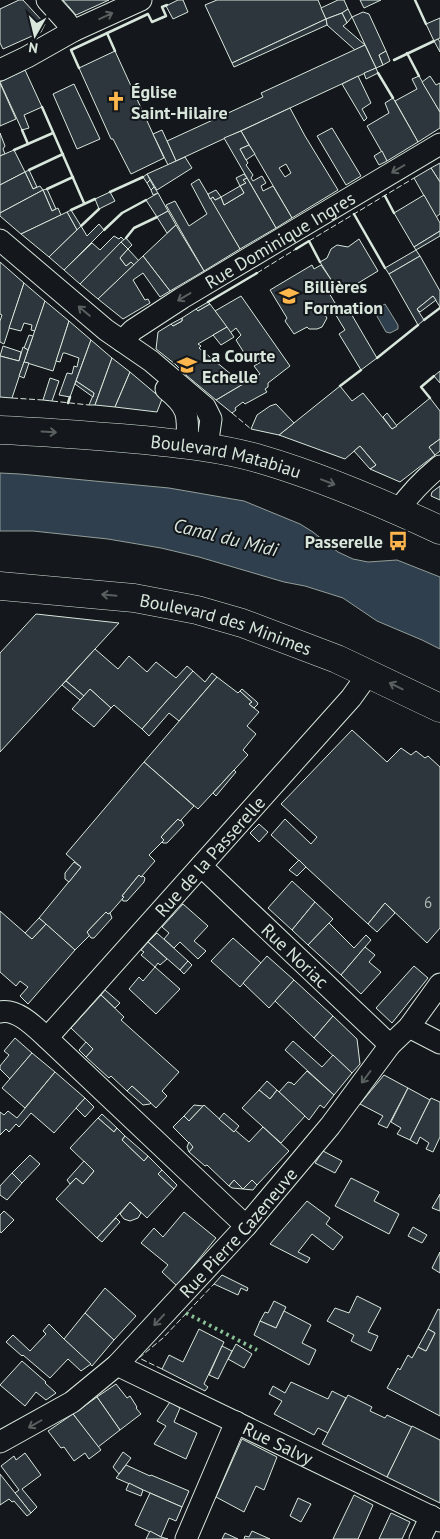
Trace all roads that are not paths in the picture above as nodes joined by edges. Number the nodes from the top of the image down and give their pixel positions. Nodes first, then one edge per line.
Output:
1 (47, 0) edge
2 (141, 0) edge
3 (73, 31) junction
4 (0, 70) edge
5 (440, 144) edge
6 (0, 240) edge
7 (122, 341) junction
8 (0, 430) edge
9 (197, 446) junction
10 (440, 466) edge
11 (398, 511) junction
12 (440, 530) edge
13 (0, 586) edge
14 (370, 673) junction
15 (440, 708) edge
16 (201, 866) junction
17 (440, 984) edge
18 (0, 1012) edge
19 (409, 1027) junction
20 (48, 1038) junction
21 (440, 1043) edge
22 (390, 1045) junction
23 (246, 1226) junction
24 (117, 1365) junction
25 (236, 1422) junction
26 (0, 1442) edge
27 (436, 1518) edge
28 (186, 1539) edge
29 (420, 1539) edge

1 - 3 street
3 -> 2 street
3 - 4 street
5 -> 7 street, Rue Dominique Ingres
7 -> 6 street
7 - 9 street
8 -> 9 main road, Boulevard Matabiau
9 -> 11 main road, Boulevard Matabiau
10 - 11 street
11 - 12 main road, Boulevard Matabiau
14 -> 13 main road, Boulevard des Minimes
15 -> 14 main road, Boulevard des Minimes
14 - 16 street, Rue de la Passerelle
16 - 20 street, Rue de la Passerelle
16 - 22 street, Rue Noriac
17 - 19 street, Rue Pierre Cazeneuve
18 - 20 street
19 - 21 street
19 - 22 street, Rue Pierre Cazeneuve
20 - 23 street
22 -> 23 street, Rue Pierre Cazeneuve
23 -> 24 street, Rue Pierre Cazeneuve
24 - 25 street, Rue Salvy
24 -> 26 street, Rue Pierre Cazeneuve
25 - 27 street, Rue Salvy
25 - 28 street
27 - 29 street

